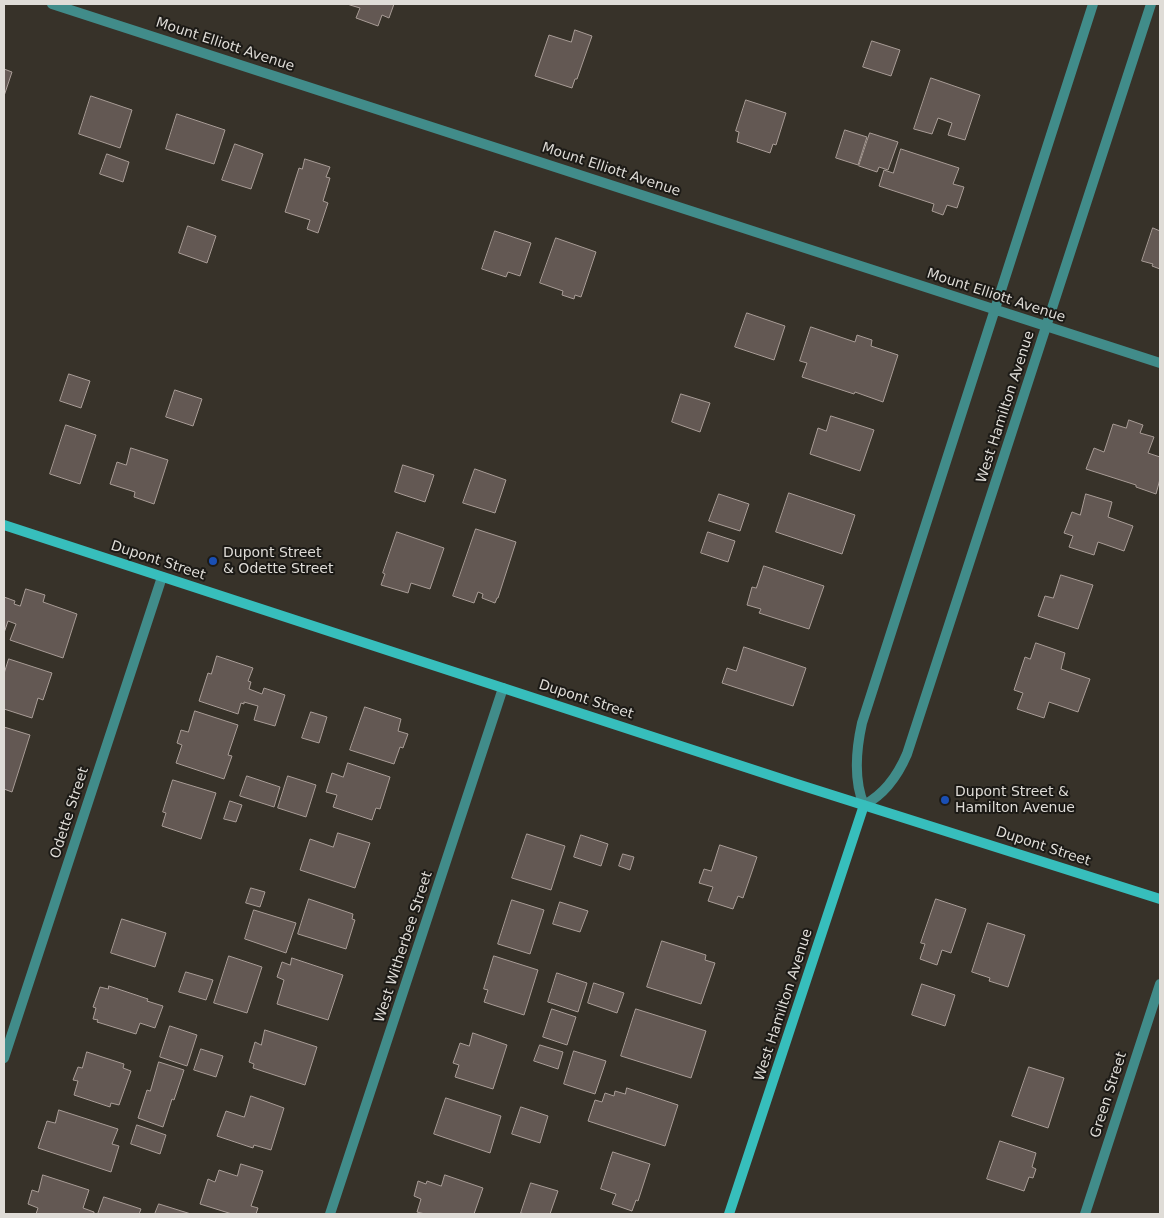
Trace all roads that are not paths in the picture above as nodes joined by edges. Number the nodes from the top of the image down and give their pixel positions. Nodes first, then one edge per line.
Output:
1 (52, 4) edge
2 (1093, 4) edge
3 (1152, 4) edge
4 (995, 310) junction
5 (1047, 327) junction
6 (1160, 363) edge
7 (4, 525) edge
8 (162, 577) junction
9 (503, 688) junction
10 (864, 805) junction
11 (1160, 899) edge
12 (1160, 984) edge
13 (4, 1058) edge
14 (330, 1214) edge
15 (729, 1214) edge
16 (1085, 1214) edge

1 - 4 street, Mount Elliott Avenue
2 - 4 street
3 - 5 street, West Hamilton Avenue
4 - 5 street, Mount Elliott Avenue
4 - 10 street
5 - 6 street, Mount Elliott Avenue
5 - 10 street, West Hamilton Avenue
7 - 8 street, Dupont Street
8 - 9 street, Dupont Street
8 - 13 street, Odette Street
9 - 10 street, Dupont Street
9 - 14 street, West Witherbee Street
10 - 11 street, Dupont Street
10 - 15 street, West Hamilton Avenue
12 - 16 street, Green Street

